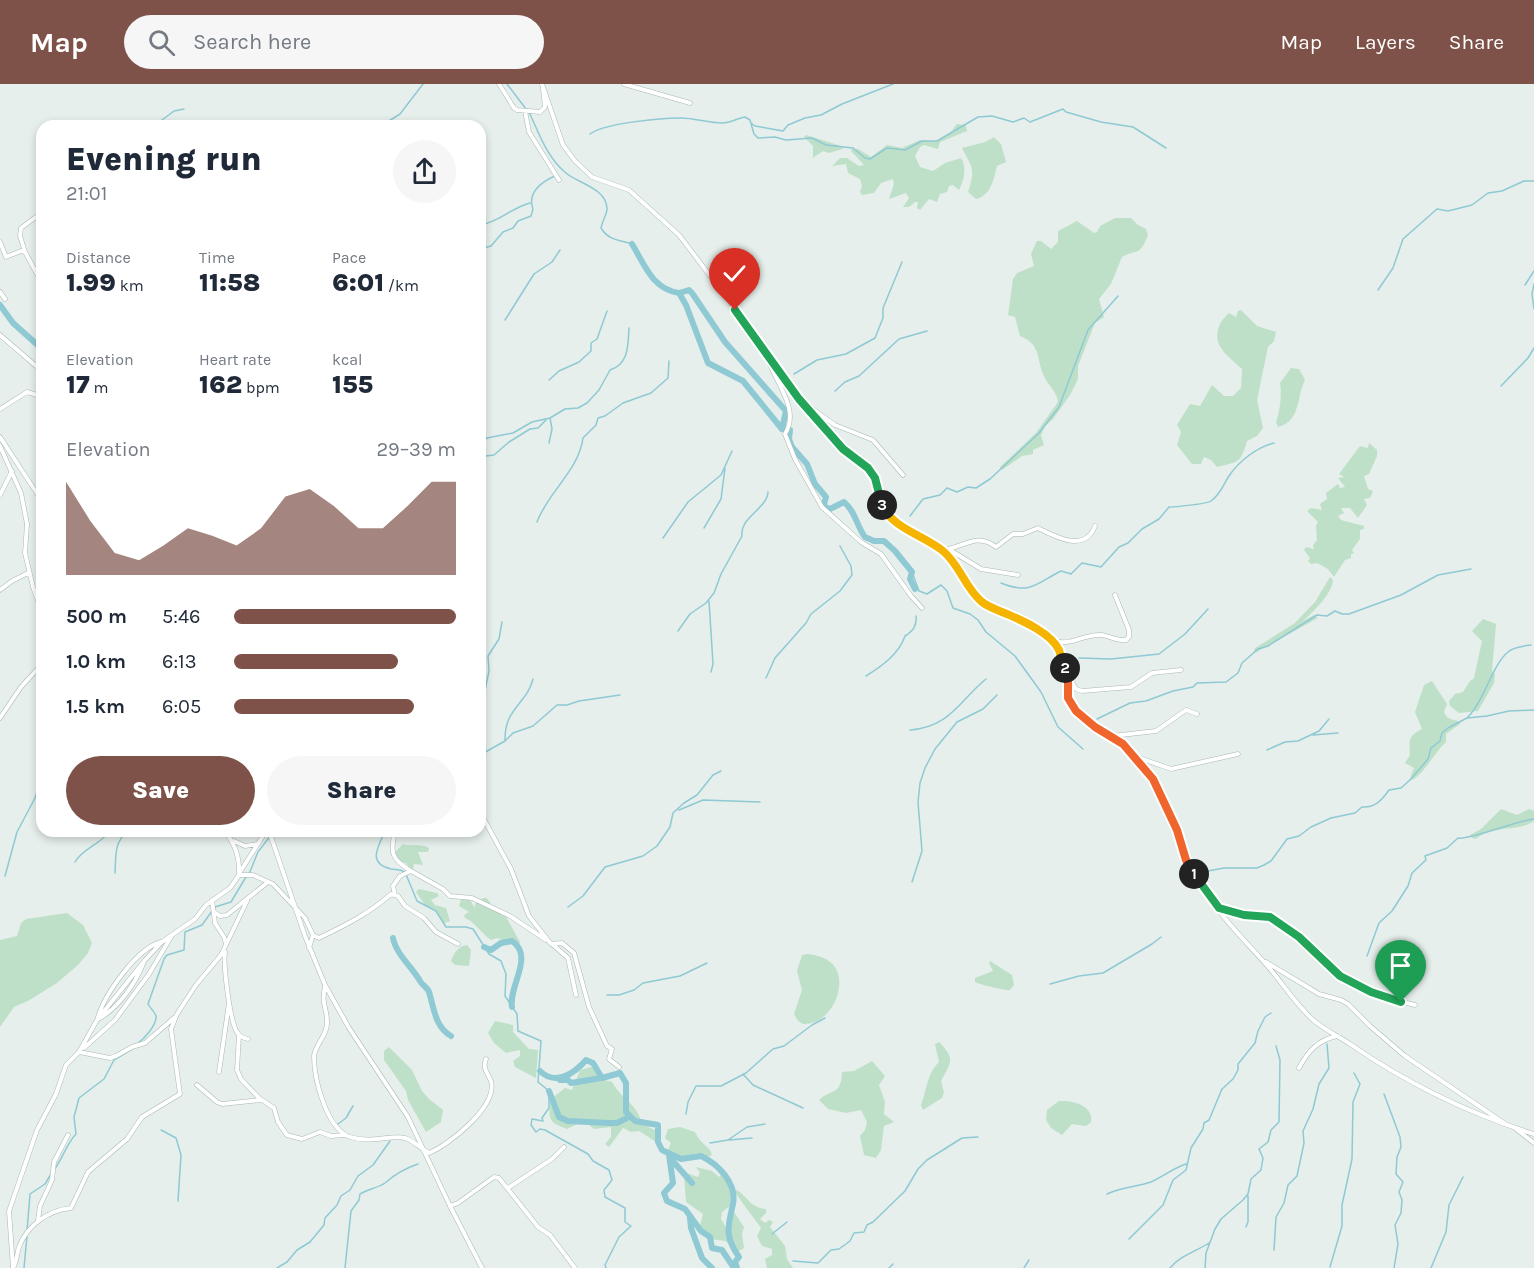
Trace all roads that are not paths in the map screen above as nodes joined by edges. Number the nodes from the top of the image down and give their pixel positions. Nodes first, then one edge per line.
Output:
1 (499, 84) edge
2 (624, 84) edge
3 (542, 85) edge
4 (690, 103) dead end
5 (525, 111) junction
6 (559, 180) dead end
7 (36, 217) edge
8 (0, 242) edge
9 (25, 252) junction
10 (36, 272) edge
11 (0, 292) edge
12 (5, 299) dead end
13 (0, 335) edge
14 (765, 349) junction
15 (36, 366) edge
16 (36, 395) edge
17 (799, 399) junction
18 (0, 409) edge
19 (0, 436) edge
20 (0, 446) edge
21 (12, 470) junction
22 (903, 475) dead end
23 (36, 492) edge
24 (0, 495) edge
25 (1095, 526) dead end
26 (949, 549) junction
27 (941, 550) junction
28 (29, 573) junction
29 (1018, 575) dead end
30 (0, 590) edge
31 (36, 594) edge
32 (1115, 595) dead end
33 (922, 608) dead end
34 (1052, 640) junction
35 (1181, 670) dead end
36 (36, 671) edge
37 (1068, 674) junction
38 (1197, 714) dead end
39 (0, 718) edge
40 (1111, 736) junction
41 (1238, 754) dead end
42 (1133, 755) junction
43 (486, 823) edge
44 (263, 837) edge
45 (269, 837) edge
46 (393, 837) edge
47 (231, 839) joint
48 (259, 844) junction
49 (411, 871) junction
50 (240, 874) junction
51 (268, 882) junction
52 (396, 896) junction
53 (212, 900) junction
54 (247, 901) junction
55 (1212, 901) junction
56 (295, 909) junction
57 (214, 912) junction
58 (173, 934) junction
59 (313, 935) junction
60 (162, 942) junction
61 (458, 944) dead end
62 (552, 944) junction
63 (226, 945) junction
64 (309, 948) junction
65 (1258, 957) junction
66 (325, 985) junction
67 (576, 995) dead end
68 (230, 999) junction
69 (1415, 1005) dead end
70 (177, 1014) junction
71 (97, 1020) junction
72 (239, 1035) junction
73 (1337, 1036) junction
74 (248, 1039) dead end
75 (79, 1052) junction
76 (486, 1059) dead end
77 (619, 1067) dead end
78 (1299, 1068) dead end
79 (219, 1072) dead end
80 (197, 1085) dead end
81 (262, 1100) junction
82 (1508, 1125) junction
83 (1514, 1128) junction
84 (346, 1134) junction
85 (1534, 1134) edge
86 (68, 1135) dead end
87 (1534, 1143) edge
88 (564, 1147) dead end
89 (426, 1152) junction
90 (508, 1188) junction
91 (450, 1206) junction
92 (38, 1221) junction
93 (13, 1268) edge
94 (482, 1268) edge
95 (575, 1268) edge

1 - 5 street
2 - 4 street
3 - 5 street
3 - 14 street
5 - 6 street
7 - 9 street
8 - 9 street
9 - 10 street
11 - 12 street
13 - 15 street
14 - 17 street
14 - 33 street
16 - 18 street
17 - 22 street
17 - 27 street
19 - 23 street
20 - 21 street
21 - 24 street
21 - 28 street
25 - 26 street
26 - 27 street
26 - 29 street
27 - 34 street
28 - 30 street
28 - 31 street
32 - 34 street
34 - 37 street
35 - 37 street
36 - 39 street
37 - 40 street
38 - 40 street
40 - 42 street
41 - 42 street
42 - 55 street
43 - 62 street
44 - 48 street
45 - 56 street
46 - 49 street
47 - 48 street
47 - 50 street
48 - 50 street
49 - 52 street
49 - 62 street
50 - 51 street
50 - 53 street
51 - 54 street
51 - 56 street
52 - 59 street
52 - 61 street
53 - 57 street
53 - 58 street
54 - 57 street
54 - 63 street
55 - 65 street
55 - 69 street
56 - 59 street
56 - 64 street
57 - 63 street
58 - 60 street
58 - 75 street
59 - 64 street
60 - 71 street
60 - 71 street
62 - 67 street
62 - 77 street
63 - 68 street
63 - 70 street
64 - 66 street
65 - 73 street
65 - 82 street
66 - 84 street
66 - 89 street
68 - 72 street
68 - 79 street
70 - 75 street
70 - 92 street
71 - 75 street
72 - 74 street
72 - 81 street
73 - 78 street
73 - 82 street
75 - 93 street
76 - 89 street
80 - 81 street
81 - 84 street
82 - 83 street
83 - 85 street
83 - 87 street
84 - 89 street
86 - 92 street
88 - 90 street
89 - 91 street
90 - 91 street
90 - 95 street
91 - 94 street
92 - 93 street

